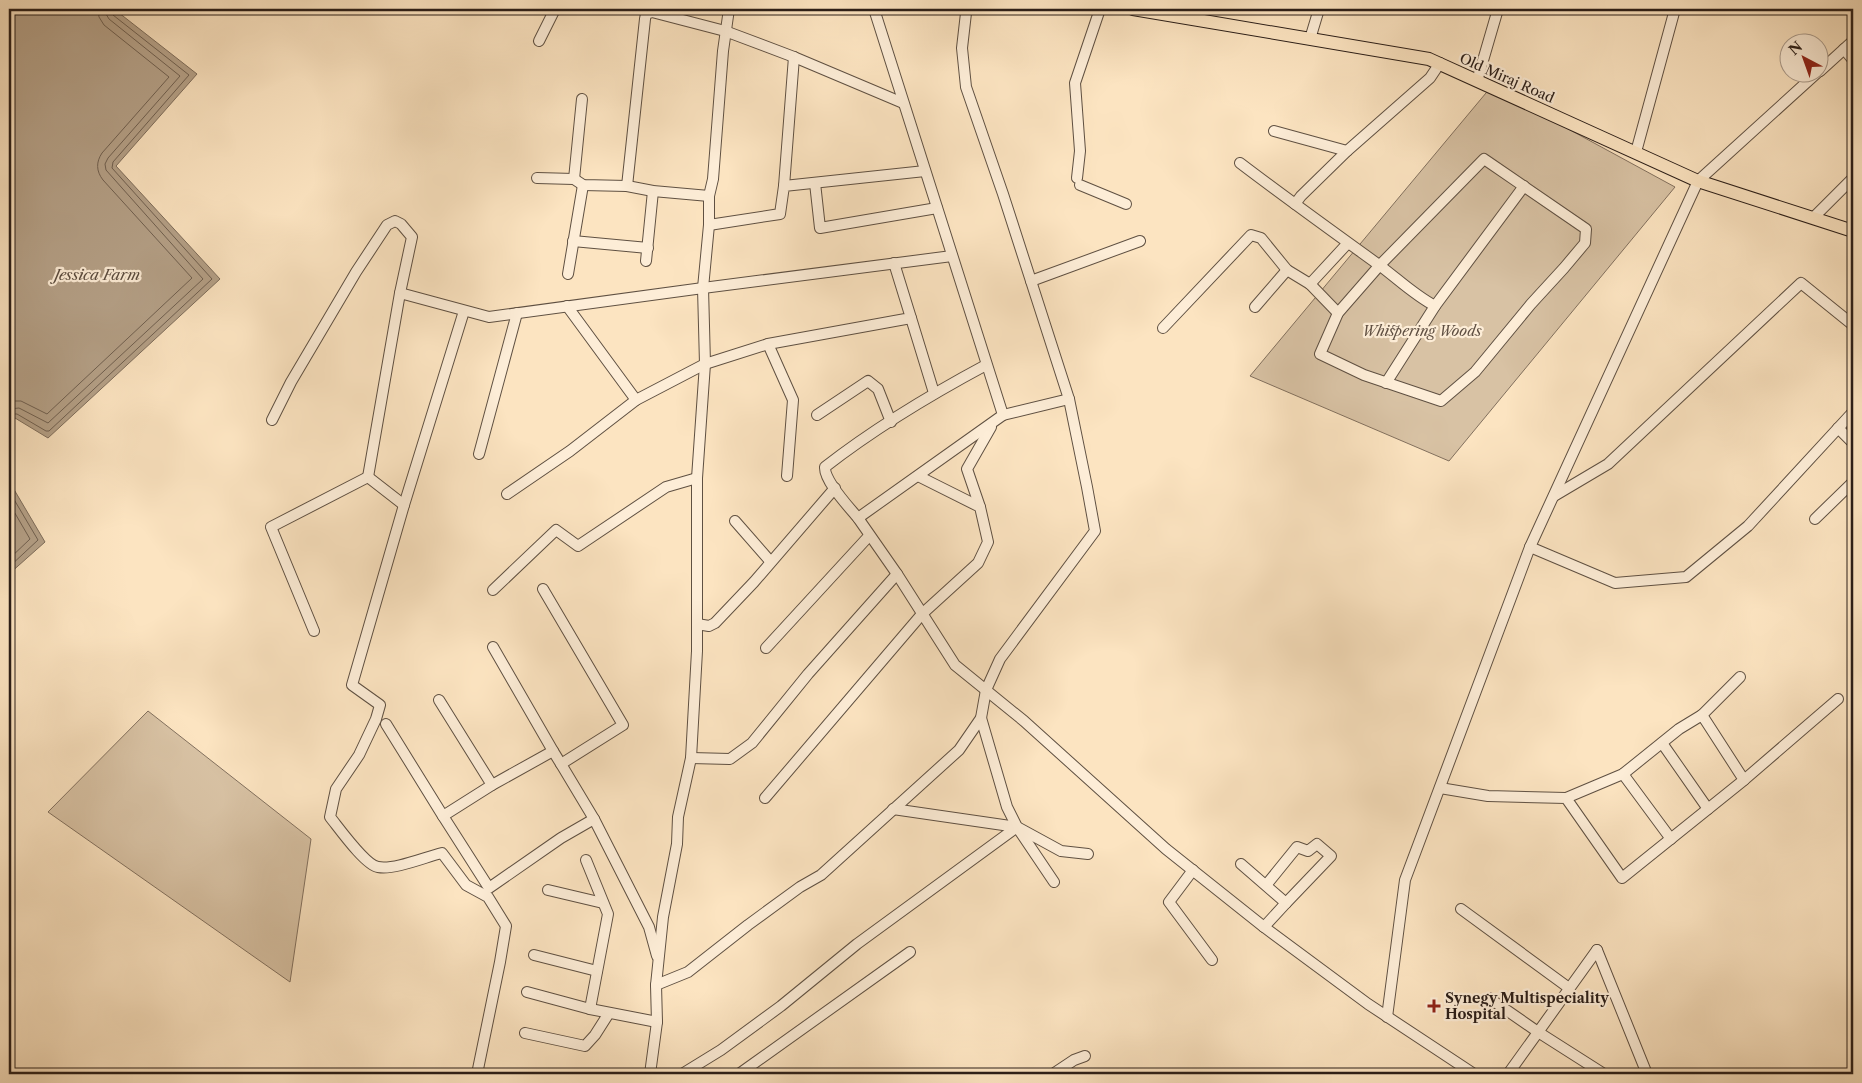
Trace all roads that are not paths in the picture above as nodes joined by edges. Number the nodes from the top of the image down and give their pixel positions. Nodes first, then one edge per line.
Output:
1 (555, 9) edge
2 (729, 9) edge
3 (874, 9) edge
4 (969, 9) edge
5 (1100, 9) edge
6 (1133, 9) edge
7 (1319, 9) edge
8 (1498, 9) edge
9 (1675, 9) edge
10 (1179, 12) edge
11 (725, 31) junction
12 (1310, 39) junction
13 (1853, 40) edge
14 (539, 41) dead end
15 (1844, 49) junction
16 (794, 57) junction
17 (1853, 60) edge
18 (1830, 62) edge
19 (1440, 64) junction
20 (1477, 80) junction
21 (1808, 82) edge
22 (582, 99) dead end
23 (903, 103) junction
24 (1274, 131) dead end
25 (1347, 151) junction
26 (1636, 152) junction
27 (1240, 163) dead end
28 (925, 171) junction
29 (537, 178) dead end
30 (1853, 178) edge
31 (574, 179) junction
32 (1698, 181) junction
33 (815, 183) junction
34 (583, 185) junction
35 (627, 186) junction
36 (784, 186) junction
37 (1524, 186) junction
38 (653, 191) junction
39 (709, 196) junction
40 (1126, 204) dead end
41 (1295, 204) junction
42 (937, 208) junction
43 (1813, 218) junction
44 (709, 225) junction
45 (1853, 231) edge
46 (573, 241) junction
47 (1140, 241) dead end
48 (1347, 244) junction
49 (648, 248) junction
50 (952, 256) junction
51 (646, 261) dead end
52 (894, 263) junction
53 (1379, 266) junction
54 (1287, 270) junction
55 (568, 274) dead end
56 (1031, 281) junction
57 (1310, 284) junction
58 (703, 288) junction
59 (400, 293) junction
60 (566, 306) junction
61 (1434, 306) junction
62 (1255, 307) dead end
63 (464, 311) junction
64 (518, 313) junction
65 (1338, 313) junction
66 (911, 318) junction
67 (1853, 325) edge
68 (1163, 328) dead end
69 (768, 344) junction
70 (705, 364) junction
71 (986, 364) junction
72 (1386, 383) junction
73 (934, 393) junction
74 (1068, 399) junction
75 (636, 400) junction
76 (1853, 412) edge
77 (817, 415) dead end
78 (998, 418) junction
79 (272, 420) dead end
80 (891, 422) junction
81 (1838, 428) junction
82 (1853, 443) edge
83 (479, 454) dead end
84 (787, 476) dead end
85 (918, 476) junction
86 (368, 477) junction
87 (697, 478) junction
88 (1853, 482) edge
89 (835, 488) junction
90 (507, 494) dead end
91 (1554, 496) junction
92 (404, 505) junction
93 (980, 507) junction
94 (858, 518) junction
95 (1815, 519) dead end
96 (735, 521) dead end
97 (869, 536) junction
98 (1530, 547) junction
99 (770, 561) junction
100 (897, 574) junction
101 (543, 589) dead end
102 (493, 590) dead end
103 (922, 614) junction
104 (697, 624) junction
105 (314, 631) dead end
106 (493, 647) dead end
107 (766, 648) dead end
108 (1740, 677) dead end
109 (986, 690) junction
110 (1838, 699) dead end
111 (439, 700) dead end
112 (1702, 715) junction
113 (982, 718) junction
114 (386, 724) dead end
115 (1662, 743) junction
116 (553, 751) junction
117 (691, 758) junction
118 (561, 764) junction
119 (1623, 774) junction
120 (1744, 780) junction
121 (492, 785) junction
122 (1440, 788) junction
123 (766, 798) dead end
124 (1566, 798) junction
125 (893, 809) junction
126 (1708, 809) junction
127 (443, 816) junction
128 (594, 819) junction
129 (1017, 827) junction
130 (1671, 839) junction
131 (1088, 854) dead end
132 (586, 860) dead end
133 (1240, 864) dead end
134 (1193, 870) junction
135 (1054, 882) dead end
136 (1267, 884) dead end
137 (548, 890) dead end
138 (603, 903) junction
139 (1286, 903) junction
140 (1461, 909) dead end
141 (1264, 928) junction
142 (910, 952) dead end
143 (534, 954) dead end
144 (1212, 960) dead end
145 (659, 962) junction
146 (597, 971) junction
147 (656, 985) junction
148 (1569, 988) junction
149 (527, 992) dead end
150 (1489, 998) dead end
151 (590, 1009) junction
152 (609, 1013) junction
153 (1388, 1017) junction
154 (656, 1022) junction
155 (525, 1032) dead end
156 (1538, 1032) junction
157 (1086, 1056) dead end
158 (477, 1074) edge
159 (650, 1074) edge
160 (682, 1074) edge
161 (739, 1074) edge
162 (1053, 1074) edge
163 (1474, 1074) edge
164 (1508, 1074) edge
165 (1604, 1074) edge
166 (1647, 1074) edge

1 - 14 street
2 - 11 street
3 - 23 street
4 - 56 street
5 - 40 street
6 - 10 main road, Old Miraj Road
7 - 12 street
8 - 20 street
9 - 26 street
10 - 12 main road, Old Miraj Road
11 - 16 street
11 - 35 street
11 - 39 street
12 - 19 main road, Old Miraj Road
13 - 15 street
15 - 17 street
15 - 18 street
16 - 23 street
16 - 36 street
19 - 20 main road, Old Miraj Road
19 - 25 street
20 - 26 main road, Old Miraj Road
21 - 32 street
22 - 31 street
23 - 28 street
24 - 25 street
25 - 41 street
26 - 32 main road, Old Miraj Road
27 - 41 street
28 - 33 street
28 - 42 street
29 - 31 street
30 - 43 street
31 - 34 street
32 - 43 main road, Old Miraj Road
32 - 91 street
33 - 36 street
33 - 42 street
34 - 35 street
34 - 46 street
35 - 38 street
36 - 44 street
37 - 53 street
37 - 61 street
37 - 72 street
38 - 39 street
38 - 49 street
39 - 44 street
41 - 48 street
42 - 50 street
43 - 45 main road, Old Miraj Road
44 - 58 street
46 - 49 street
46 - 55 street
47 - 56 street
48 - 53 street
48 - 57 street
49 - 51 street
50 - 52 street
50 - 71 street
52 - 58 street
52 - 66 street
53 - 61 street
53 - 65 street
54 - 57 street
54 - 62 street
54 - 68 street
56 - 74 street
57 - 65 street
58 - 60 street
58 - 70 street
59 - 63 street
59 - 79 street
59 - 86 street
60 - 64 street
60 - 75 street
61 - 72 street
63 - 64 street
63 - 92 street
64 - 83 street
65 - 72 street
66 - 69 street
66 - 73 street
67 - 91 street
69 - 70 street
69 - 84 street
70 - 75 street
70 - 87 street
71 - 73 street
71 - 78 street
73 - 80 street
74 - 78 street
74 - 109 street
75 - 90 street
76 - 81 street
77 - 80 street
78 - 85 street
78 - 93 street
80 - 89 street
81 - 82 street
81 - 98 street
85 - 93 street
85 - 94 street
86 - 92 street
86 - 105 street
87 - 102 street
87 - 104 street
88 - 95 street
89 - 94 street
89 - 99 street
91 - 98 street
92 - 158 street
93 - 103 street
94 - 97 street
96 - 99 street
97 - 100 street
97 - 107 street
98 - 122 street
99 - 104 street
100 - 103 street
100 - 117 street
101 - 118 street
103 - 109 street
103 - 123 street
104 - 117 street
106 - 116 street
108 - 112 street
109 - 113 street
109 - 134 street
110 - 120 street
111 - 121 street
112 - 115 street
112 - 120 street
113 - 125 street
113 - 129 street
114 - 127 street
115 - 119 street
115 - 126 street
116 - 118 street
116 - 121 street
117 - 145 street
118 - 128 street
119 - 124 street
119 - 130 street
120 - 126 street
121 - 127 street
122 - 124 street
122 - 153 street
124 - 130 street
125 - 129 street
125 - 147 street
126 - 130 street
127 - 128 street
128 - 145 street
129 - 131 street
129 - 135 street
129 - 160 street
132 - 138 street
133 - 139 street
134 - 141 street
134 - 144 street
136 - 139 street
137 - 138 street
138 - 146 street
139 - 141 street
140 - 148 street
141 - 153 street
142 - 161 street
143 - 146 street
145 - 147 street
146 - 151 street
147 - 154 street
148 - 156 street
148 - 166 street
149 - 151 street
150 - 156 street
151 - 152 street
152 - 154 street
152 - 155 street
153 - 163 street
154 - 159 street
156 - 164 street
156 - 165 street
157 - 162 street

